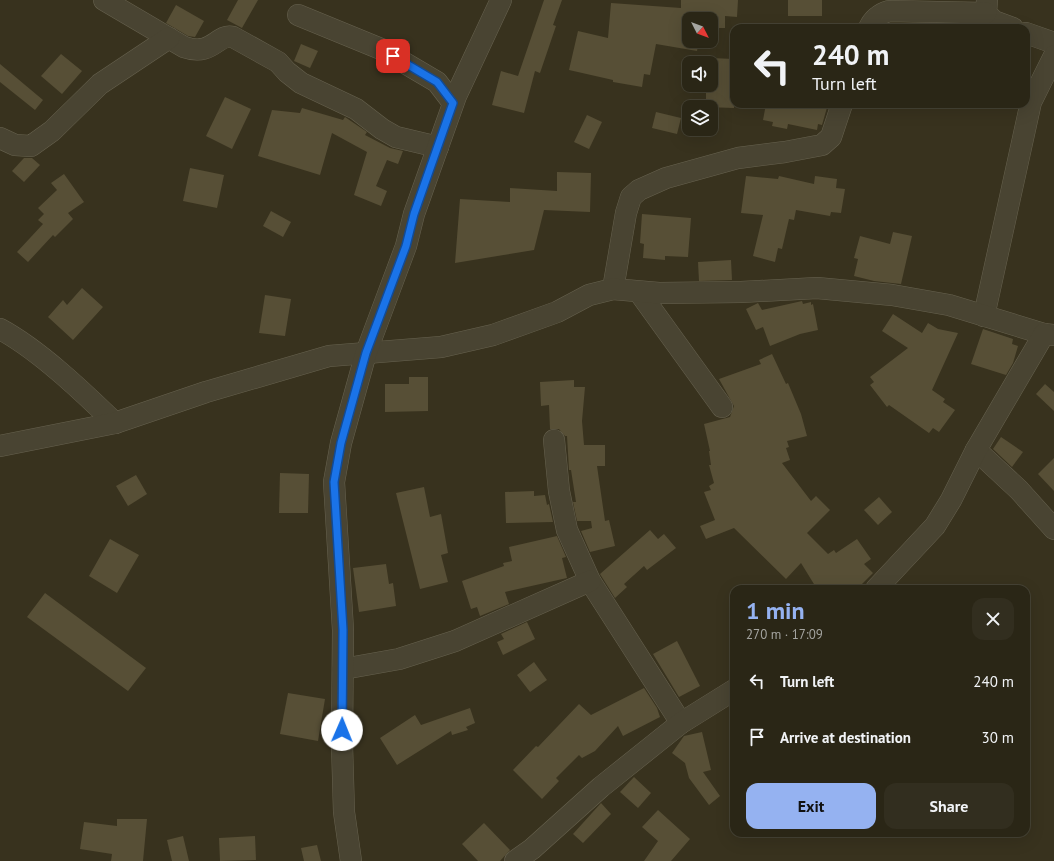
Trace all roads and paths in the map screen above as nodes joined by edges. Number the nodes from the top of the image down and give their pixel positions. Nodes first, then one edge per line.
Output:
1 (104, 0) edge
2 (501, 0) edge
3 (987, 6) edge
4 (298, 15) dead end
5 (870, 24) edge
6 (1002, 24) edge
7 (1030, 34) edge
8 (169, 38) junction
9 (1054, 43) edge
10 (1054, 56) edge
11 (467, 72) junction
12 (437, 82) junction
13 (453, 103) junction
14 (1030, 107) edge
15 (841, 108) edge
16 (1030, 108) edge
17 (0, 138) edge
18 (438, 147) junction
19 (613, 289) junction
20 (639, 292) junction
21 (984, 316) junction
22 (0, 329) edge
23 (1049, 335) edge
24 (366, 353) junction
25 (722, 407) dead end
26 (115, 423) junction
27 (554, 440) dead end
28 (0, 446) edge
29 (976, 450) junction
30 (1054, 529) edge
31 (590, 581) junction
32 (880, 585) edge
33 (343, 670) junction
34 (730, 692) edge
35 (681, 723) junction
36 (351, 861) edge
37 (515, 861) edge

1 - 8 street
2 - 11 street
3 - 5 street
3 - 6 street
4 - 12 street
7 - 9 street
8 - 17 street
8 - 18 street
10 - 14 street
11 - 12 street
11 - 13 street
12 - 13 street
13 - 18 street
15 - 19 street
16 - 21 street
18 - 24 street
19 - 20 street
19 - 24 street
20 - 21 street
20 - 25 street
21 - 23 street
22 - 26 street
23 - 29 street
24 - 26 street
24 - 33 street
26 - 28 street
27 - 31 street
29 - 30 street
29 - 32 street
31 - 33 street
31 - 35 street
33 - 36 street
34 - 35 street
35 - 37 street

